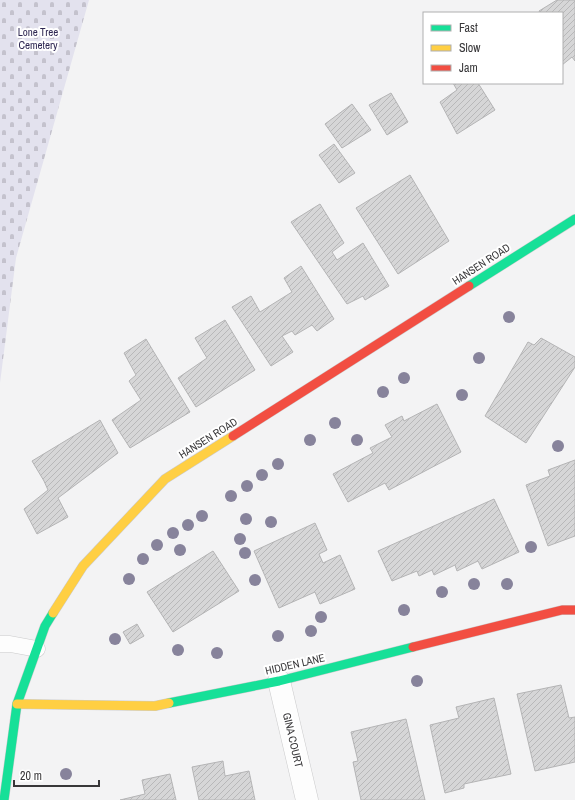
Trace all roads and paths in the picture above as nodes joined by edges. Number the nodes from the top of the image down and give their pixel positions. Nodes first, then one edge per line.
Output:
1 (575, 219) edge
2 (575, 610) edge
3 (0, 644) edge
4 (37, 649) junction
5 (279, 681) junction
6 (17, 704) junction
7 (4, 800) edge
8 (307, 800) edge

1 - 4 street, HANSEN ROAD
2 - 5 street, HIDDEN LANE
3 - 4 lane
4 - 6 street, HANSEN ROAD
5 - 6 street, HIDDEN LANE
5 - 8 street, GINA COURT
6 - 7 street, HANSEN ROAD

